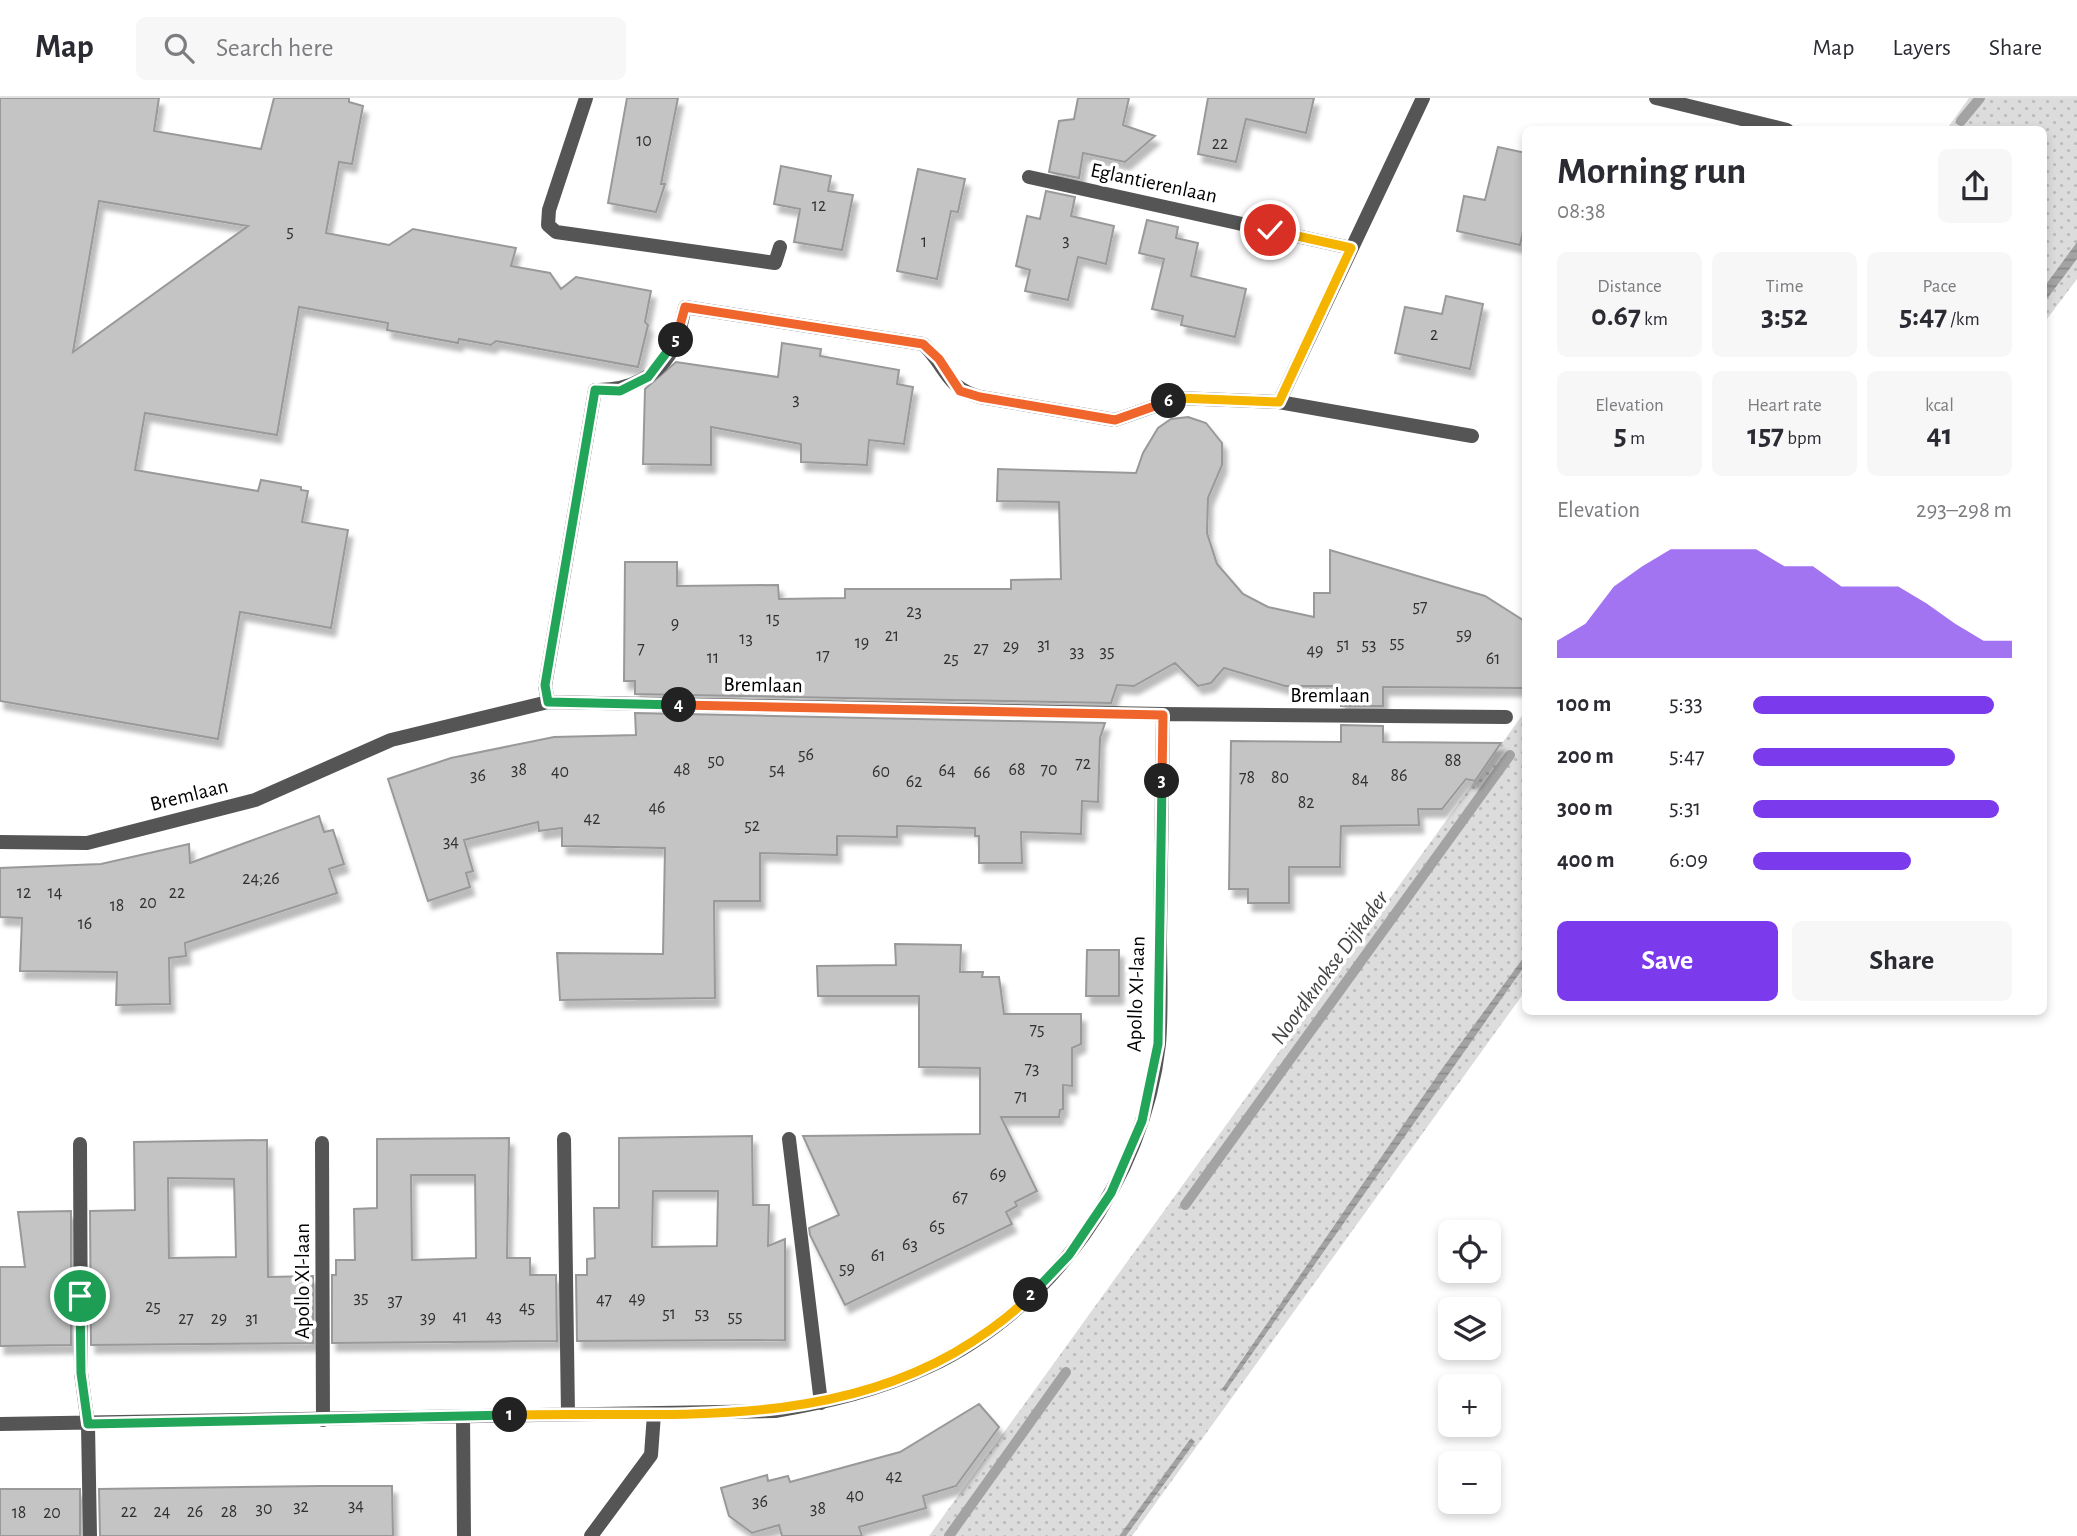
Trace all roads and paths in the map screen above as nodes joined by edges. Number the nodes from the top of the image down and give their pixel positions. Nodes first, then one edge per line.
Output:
1 (586, 98) edge
2 (1423, 98) edge
3 (1656, 98) edge
4 (1771, 126) edge
5 (1029, 177) dead end
6 (780, 247) dead end
7 (1351, 248) junction
8 (1279, 402) junction
9 (1472, 436) dead end
10 (548, 702) junction
11 (1163, 715) junction
12 (1506, 717) dead end
13 (0, 842) edge
14 (564, 1139) dead end
15 (789, 1139) dead end
16 (322, 1143) dead end
17 (80, 1144) dead end
18 (821, 1403) junction
19 (568, 1413) junction
20 (654, 1414) junction
21 (463, 1416) junction
22 (323, 1419) junction
23 (0, 1424) edge
24 (88, 1424) junction
25 (90, 1536) edge
26 (464, 1536) edge
27 (591, 1536) edge

1 - 6 street
2 - 7 street
3 - 4 street
5 - 7 street, Eglantierenlaan
7 - 8 street
8 - 9 street
8 - 10 street
10 - 11 street, Bremlaan
10 - 13 street, Bremlaan
11 - 12 street, Bremlaan
11 - 18 street, Apollo XI-laan
14 - 19 street
15 - 18 street
16 - 22 street, Apollo XI-laan
17 - 24 street
18 - 20 street, Apollo XI-laan
19 - 20 street, Apollo XI-laan
19 - 21 street, Apollo XI-laan
20 - 27 street
21 - 22 street, Apollo XI-laan
21 - 26 street
22 - 24 street, Apollo XI-laan
23 - 24 street, Apollo XI-laan
24 - 25 street

